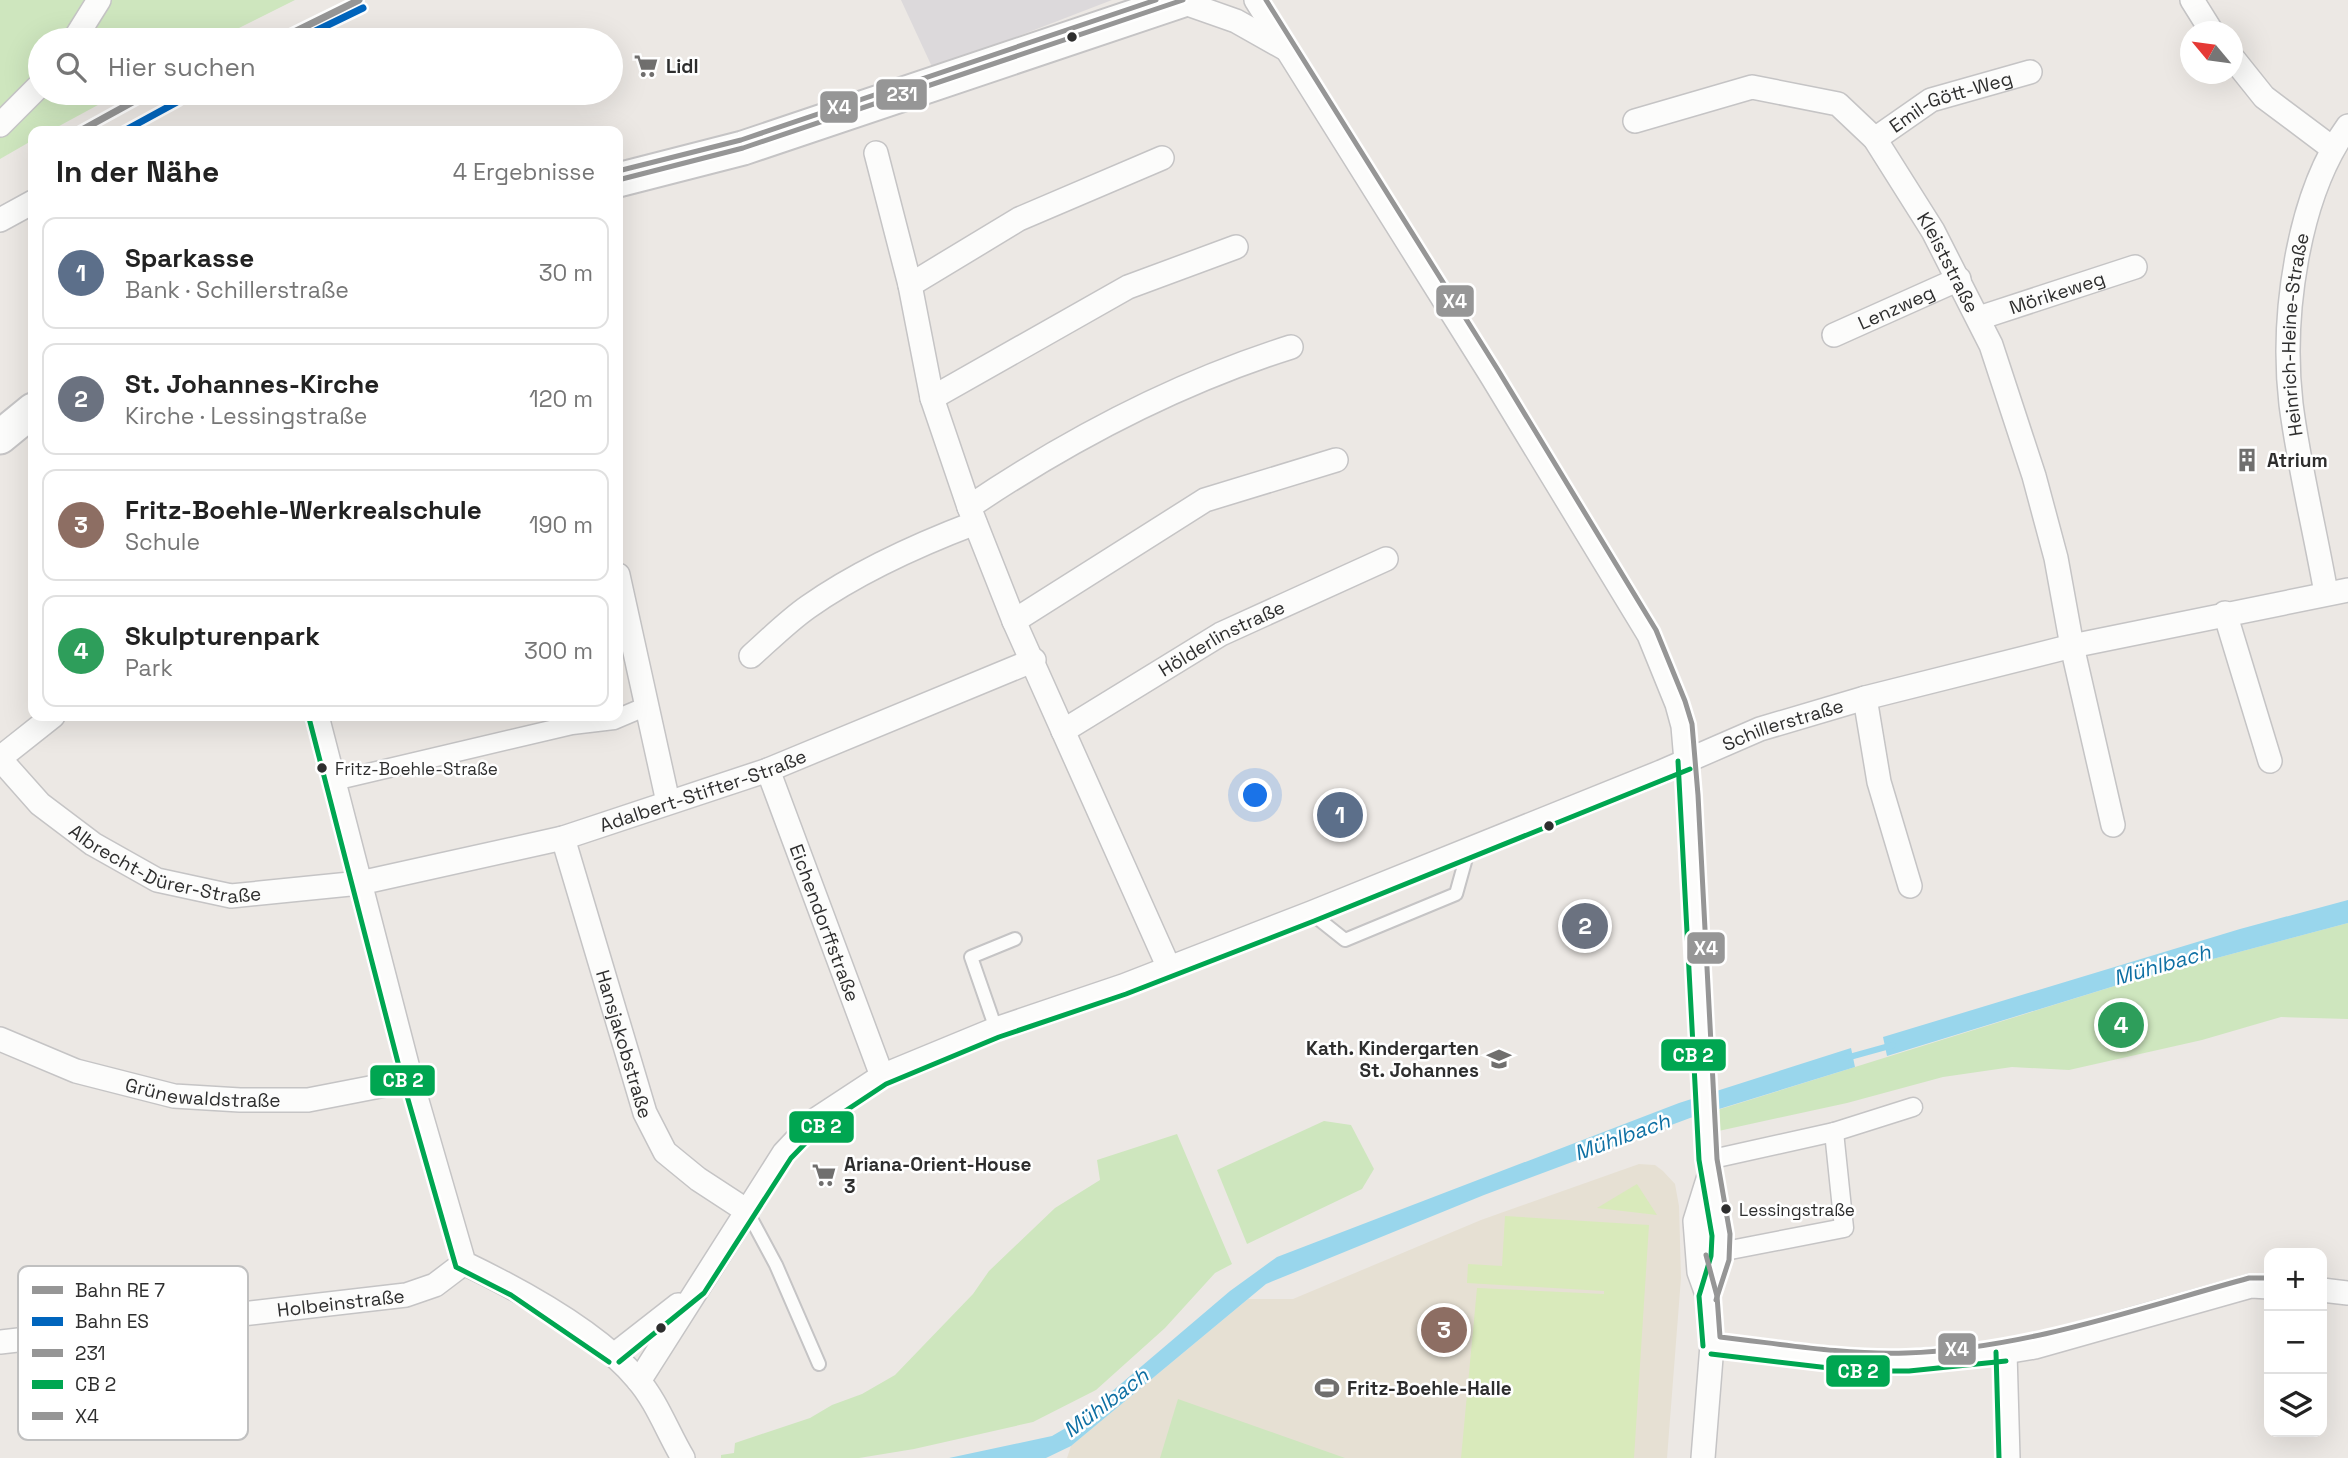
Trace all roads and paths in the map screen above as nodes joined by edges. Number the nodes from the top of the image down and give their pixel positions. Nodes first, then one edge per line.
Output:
1 (99, 0) edge
2 (1256, 0) edge
3 (2192, 0) edge
4 (1181, 1) edge
5 (2205, 21) edge
6 (82, 28) edge
7 (1286, 50) junction
8 (2243, 71) edge
9 (2031, 72) dead end
10 (28, 97) edge
11 (1635, 121) dead end
12 (0, 125) edge
13 (2348, 126) edge
14 (1875, 139) junction
15 (2332, 148) junction
16 (876, 153) dead end
17 (1161, 158) dead end
18 (623, 179) edge
19 (28, 205) edge
20 (0, 220) edge
21 (1236, 247) dead end
22 (2135, 267) dead end
23 (1959, 279) junction
24 (910, 285) junction
25 (1979, 318) junction
26 (1834, 335) dead end
27 (1291, 347) dead end
28 (932, 398) junction
29 (28, 414) edge
30 (0, 438) edge
31 (1336, 460) dead end
32 (972, 514) junction
33 (1386, 559) dead end
34 (2337, 592) edge
35 (623, 613) edge
36 (2225, 613) junction
37 (1014, 621) junction
38 (2072, 646) junction
39 (751, 656) dead end
40 (1034, 660) junction
41 (1865, 698) junction
42 (647, 706) junction
43 (623, 716) edge
44 (47, 721) edge
45 (318, 721) edge
46 (608, 721) edge
47 (1063, 731) junction
48 (0, 758) edge
49 (1686, 761) junction
50 (2270, 761) dead end
51 (768, 770) junction
52 (334, 781) junction
53 (668, 802) junction
54 (2113, 825) dead end
55 (564, 838) junction
56 (1468, 850) junction
57 (360, 883) junction
58 (1910, 886) dead end
59 (1311, 913) junction
60 (1015, 939) dead end
61 (1169, 968) junction
62 (996, 1029) junction
63 (0, 1039) edge
64 (882, 1076) junction
65 (411, 1080) junction
66 (1913, 1107) dead end
67 (1834, 1132) junction
68 (1709, 1166) junction
69 (747, 1211) junction
70 (1720, 1252) junction
71 (464, 1263) junction
72 (2264, 1287) edge
73 (696, 1288) junction
74 (2327, 1291) edge
75 (2348, 1293) edge
76 (1708, 1297) junction
77 (248, 1313) edge
78 (18, 1340) edge
79 (0, 1342) edge
80 (1712, 1345) junction
81 (2005, 1352) junction
82 (614, 1355) junction
83 (819, 1364) dead end
84 (639, 1381) junction
85 (682, 1458) edge
86 (1703, 1458) edge
87 (2008, 1458) edge

1 - 6 street
2 - 7 street
3 - 5 street
4 - 7 street
4 - 18 main road
7 - 49 street
8 - 15 street
9 - 14 street, Emil-Gött-Weg
10 - 12 street
11 - 14 street, Kleiststraße
13 - 15 street, Heinrich-Heine-Straße
14 - 23 street, Kleiststraße
15 - 34 street, Heinrich-Heine-Straße
16 - 24 street
17 - 24 street
19 - 20 street
21 - 28 street
22 - 25 street, Mörikeweg
23 - 25 street, Kleiststraße
23 - 26 street, Lenzweg
24 - 28 street
25 - 38 street, Kleiststraße
27 - 32 street
28 - 32 street
29 - 30 main road
31 - 37 street
32 - 37 street
32 - 39 street
33 - 47 street, Hölderlinstraße
34 - 36 street, Schillerstraße
35 - 42 street
36 - 38 street, Schillerstraße
36 - 50 street
37 - 40 street
38 - 41 street, Schillerstraße
38 - 54 street, Kleiststraße
40 - 47 street
40 - 51 street, Adalbert-Stifter-Straße
41 - 49 street, Schillerstraße
41 - 58 street
42 - 43 street
42 - 53 street
44 - 48 street
45 - 52 street
46 - 52 street
47 - 61 street
48 - 57 street, Albrecht-Dürer-Straße
49 - 56 street, Schillerstraße
49 - 68 street
51 - 53 street, Adalbert-Stifter-Straße
51 - 64 street, Eichendorffstraße
52 - 57 street
53 - 55 street, Adalbert-Stifter-Straße
55 - 57 street, Adalbert-Stifter-Straße
55 - 69 street, Hansjakobstraße
56 - 59 street, Schillerstraße
56 - 59 lane
57 - 65 street
59 - 61 street, Schillerstraße
60 - 62 lane
61 - 62 street, Schillerstraße
62 - 64 street, Schillerstraße
63 - 65 street, Grünewaldstraße
64 - 69 street, Schillerstraße
65 - 71 street
66 - 67 street
67 - 68 street
67 - 70 street
68 - 70 street
68 - 76 street
69 - 73 street, Schillerstraße
69 - 83 lane
70 - 76 street
71 - 77 street, Holbeinstraße
71 - 82 street
72 - 81 street
73 - 82 street, Schillerstraße
73 - 84 street, Schillerstraße
74 - 75 street
76 - 80 street
78 - 79 street, Holbeinstraße
80 - 81 street
80 - 86 street
81 - 87 street
82 - 84 street
84 - 85 street

